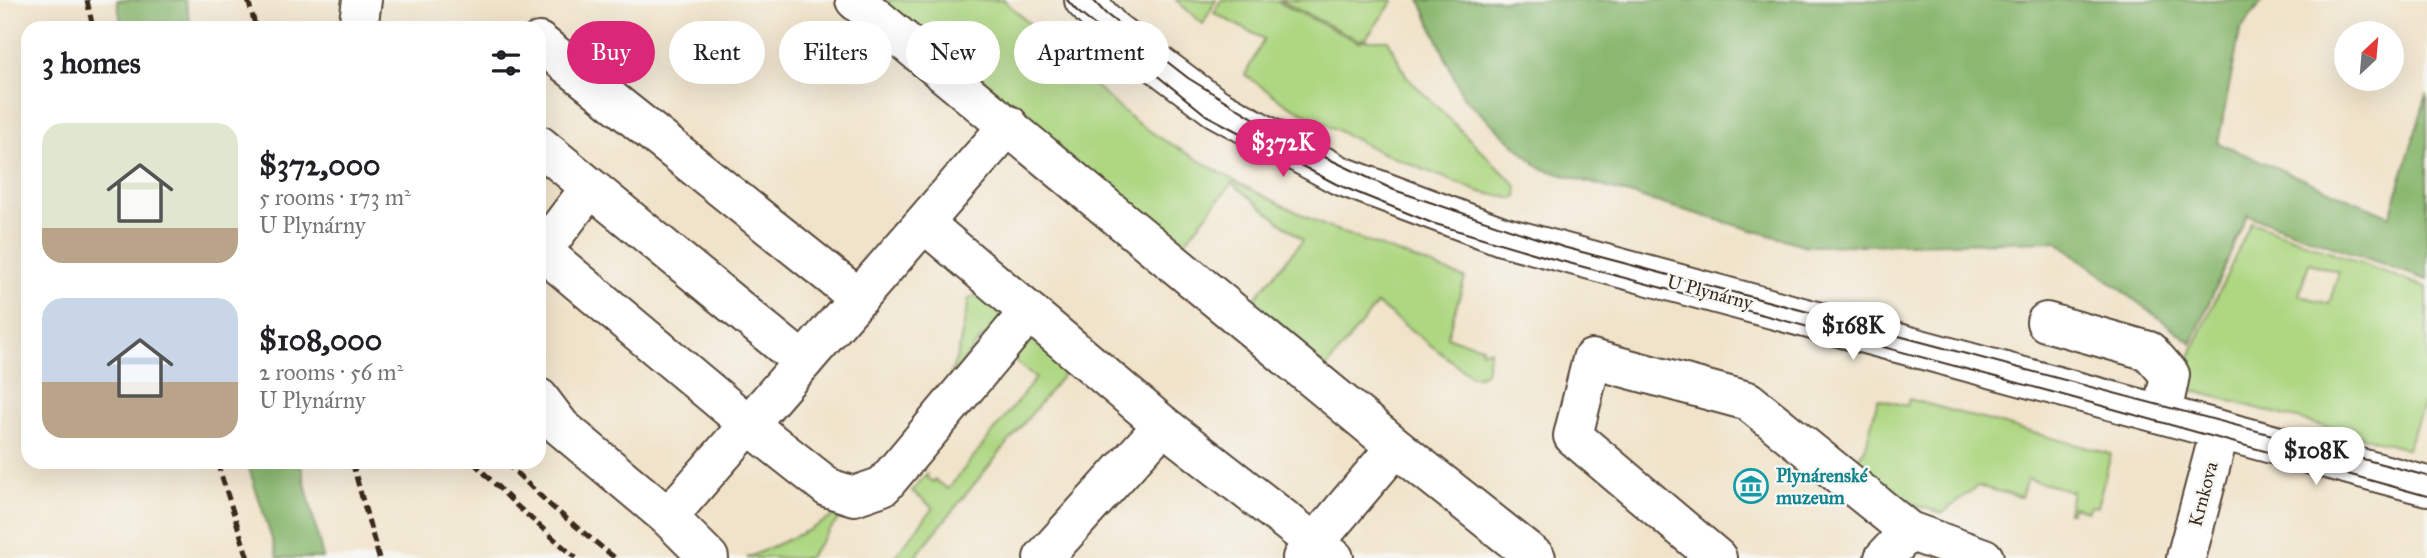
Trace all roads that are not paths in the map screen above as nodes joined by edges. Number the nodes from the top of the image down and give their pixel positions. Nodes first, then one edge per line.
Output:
1 (362, 0) edge
2 (855, 0) edge
3 (1084, 0) edge
4 (359, 21) edge
5 (546, 48) edge
6 (1009, 125) junction
7 (546, 151) edge
8 (590, 188) junction
9 (925, 224) junction
10 (546, 246) edge
11 (546, 254) edge
12 (859, 298) junction
13 (1029, 312) junction
14 (2046, 322) dead end
15 (803, 362) junction
16 (546, 407) edge
17 (2162, 414) junction
18 (748, 424) junction
19 (1163, 425) junction
20 (2220, 430) junction
21 (1396, 447) junction
22 (2427, 486) edge
23 (668, 517) junction
24 (1897, 545) edge
25 (1317, 553) edge
26 (709, 558) edge
27 (1043, 558) edge
28 (1536, 558) edge
29 (1717, 558) edge
30 (1984, 558) edge
31 (2186, 558) edge

1 - 4 street
2 - 6 street
3 - 17 street, U Plynárny
5 - 12 street
6 - 9 street
6 - 21 street
7 - 8 street
8 - 10 street
8 - 15 street
9 - 12 street
9 - 13 street
11 - 18 street
12 - 15 street
13 - 18 street
13 - 19 street
14 - 17 street
15 - 18 street
16 - 23 street
17 - 20 street, U Plynárny
18 - 23 street
19 - 25 street
19 - 27 street
20 - 22 street, U Plynárny
20 - 31 street, Krnkova
21 - 25 street
21 - 28 street
23 - 26 street
24 - 29 street
24 - 30 street

